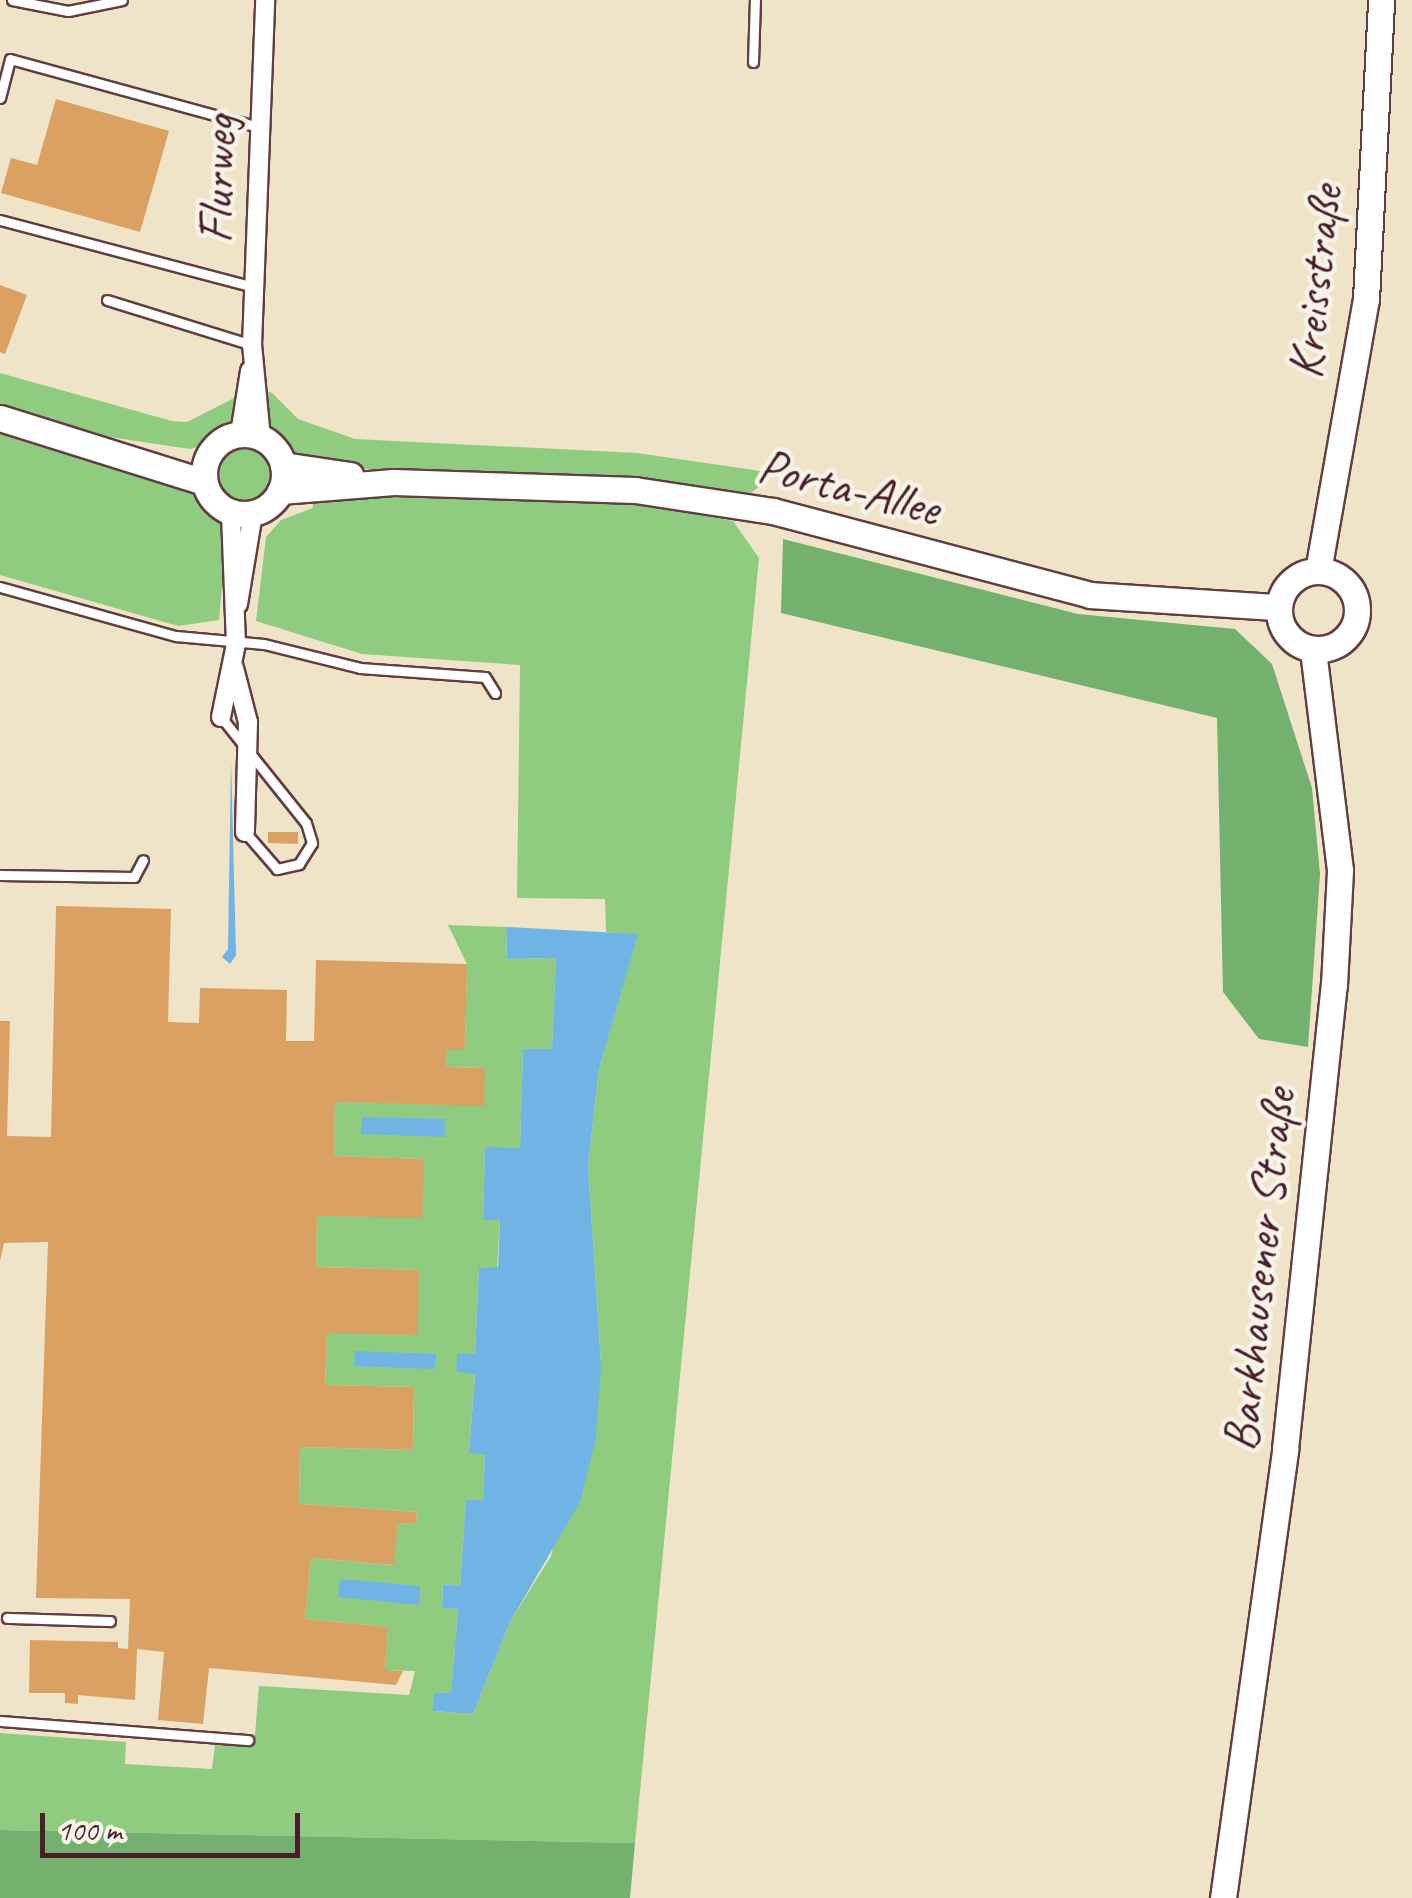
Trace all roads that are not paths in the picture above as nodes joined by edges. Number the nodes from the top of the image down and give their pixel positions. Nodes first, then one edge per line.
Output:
1 (12, 0) edge
2 (122, 0) edge
3 (266, 0) edge
4 (756, 0) edge
5 (1381, 0) edge
6 (753, 62) dead end
7 (0, 98) edge
8 (260, 128) junction
9 (0, 220) edge
10 (253, 287) junction
11 (107, 300) dead end
12 (252, 353) junction
13 (0, 418) edge
14 (250, 436) junction
15 (206, 470) junction
16 (281, 478) junction
17 (242, 513) junction
18 (1318, 571) junction
19 (0, 588) edge
20 (1278, 607) junction
21 (236, 644) junction
22 (1313, 649) junction
23 (234, 667) junction
24 (495, 693) dead end
25 (221, 717) joint
26 (247, 756) junction
27 (245, 832) joint
28 (143, 860) dead end
29 (0, 876) edge
30 (6, 1618) dead end
31 (110, 1621) dead end
32 (0, 1721) edge
33 (248, 1740) dead end
34 (1223, 1898) edge

1 - 2 lane
3 - 8 street, Flurweg
4 - 6 lane
5 - 18 main road, Kreisstraße
7 - 8 lane
8 - 10 street, Flurweg
9 - 10 lane
10 - 12 street, Flurweg
11 - 12 lane
12 - 14 street, Flurweg
13 - 15 main road
14 - 15 main road
14 - 16 main road
15 - 17 main road
16 - 17 main road
16 - 20 main road, Porta-Allee
17 - 21 street
18 - 20 main road
18 - 22 main road
19 - 21 lane
20 - 22 main road
21 - 23 street
21 - 24 lane
22 - 34 main road, Barkhausener Straße
23 - 25 street
23 - 26 street
25 - 26 lane
26 - 27 street
26 - 27 lane
28 - 29 lane
30 - 31 lane
32 - 33 lane

